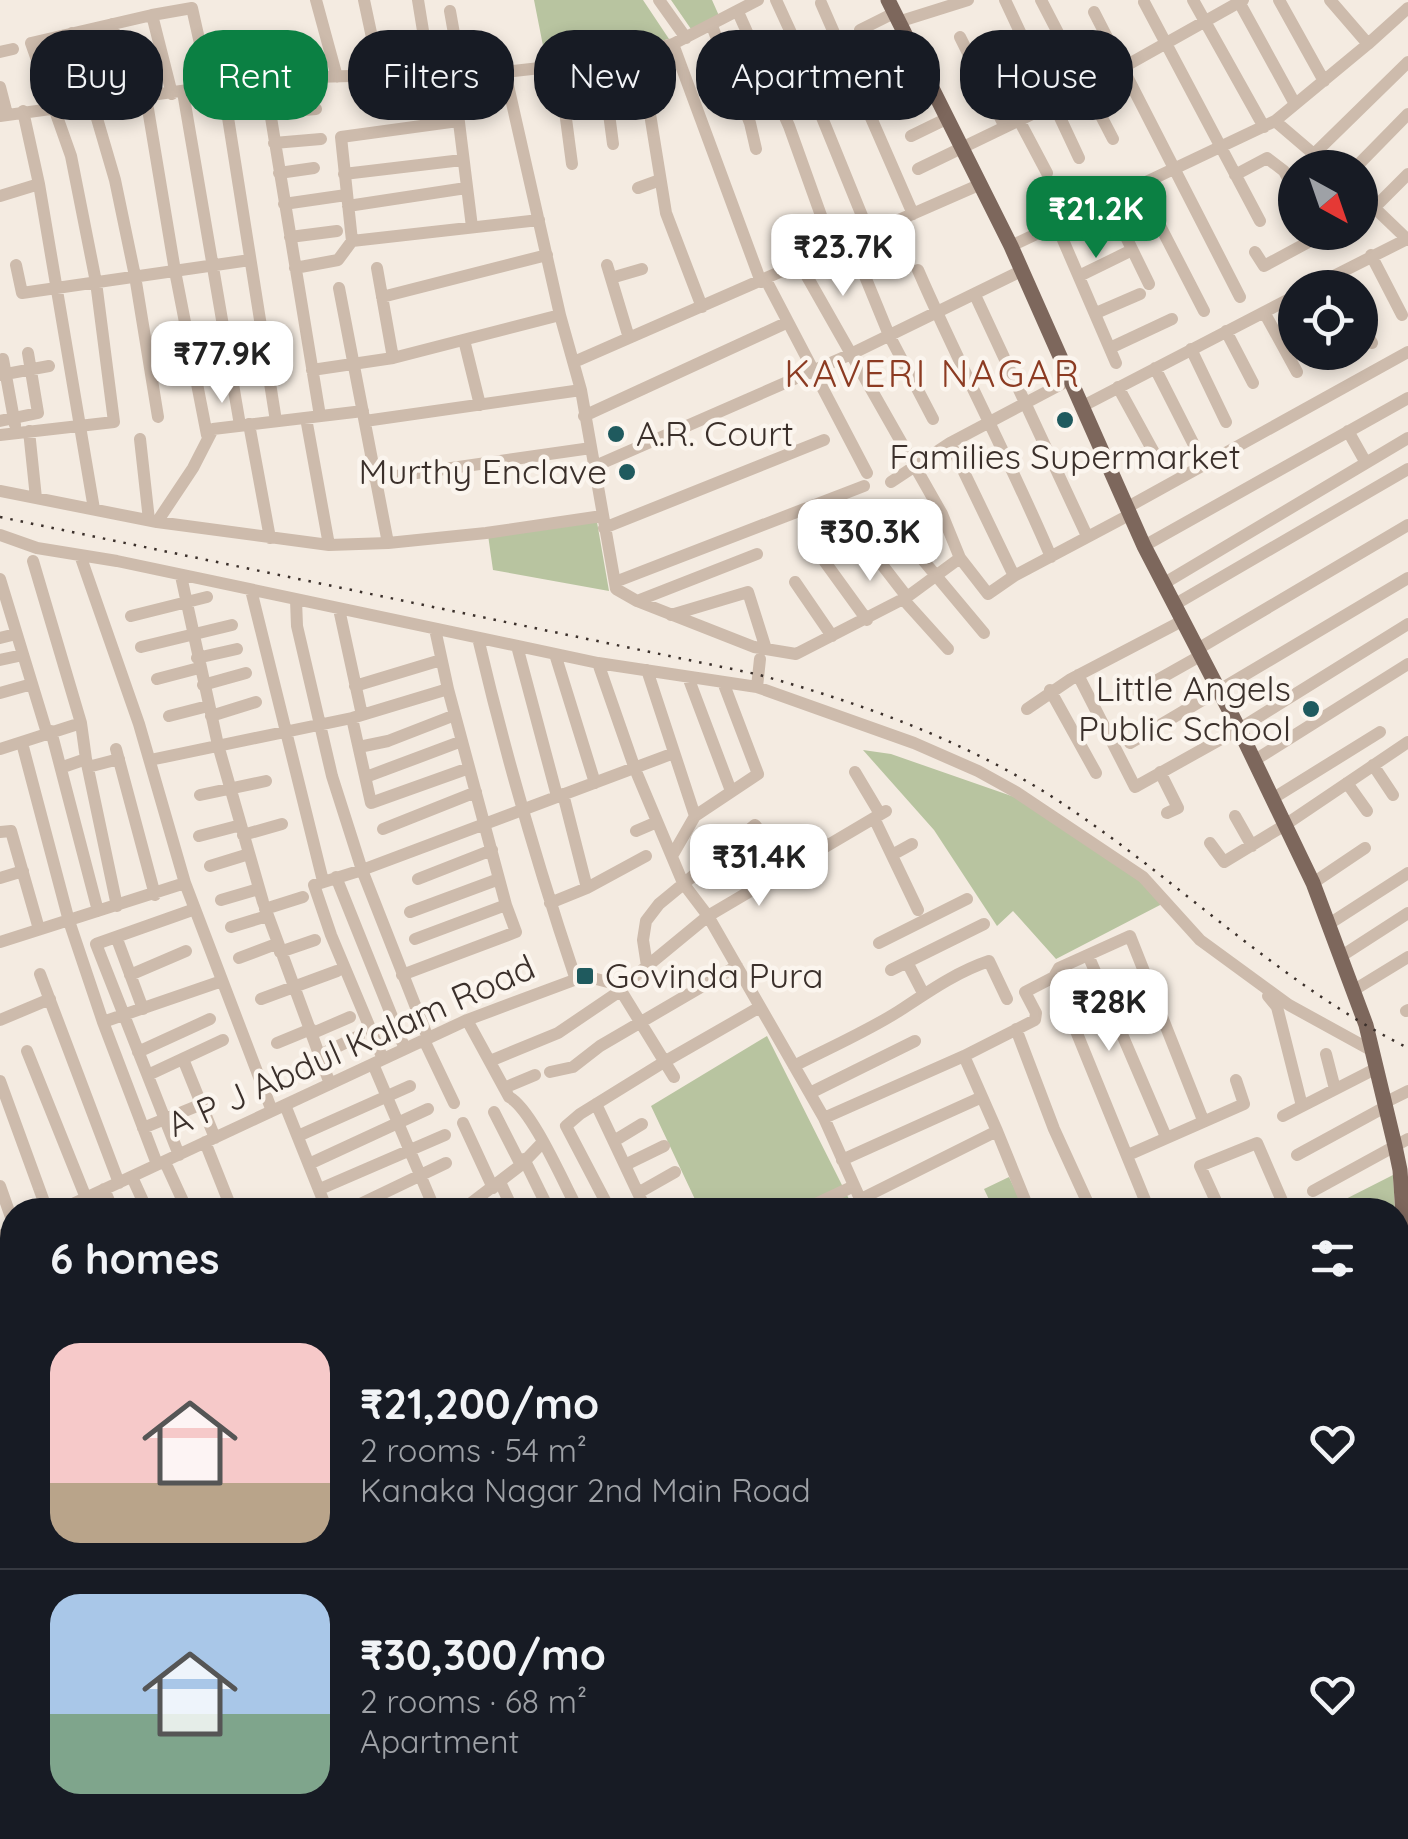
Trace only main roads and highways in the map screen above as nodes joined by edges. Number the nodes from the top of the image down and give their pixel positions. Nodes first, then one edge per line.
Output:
1 (893, 12) edge
2 (1402, 1143) edge
3 (1404, 1168) edge
4 (1405, 1193) edge

1 - 2 main road
2 - 3 main road
3 - 4 main road

